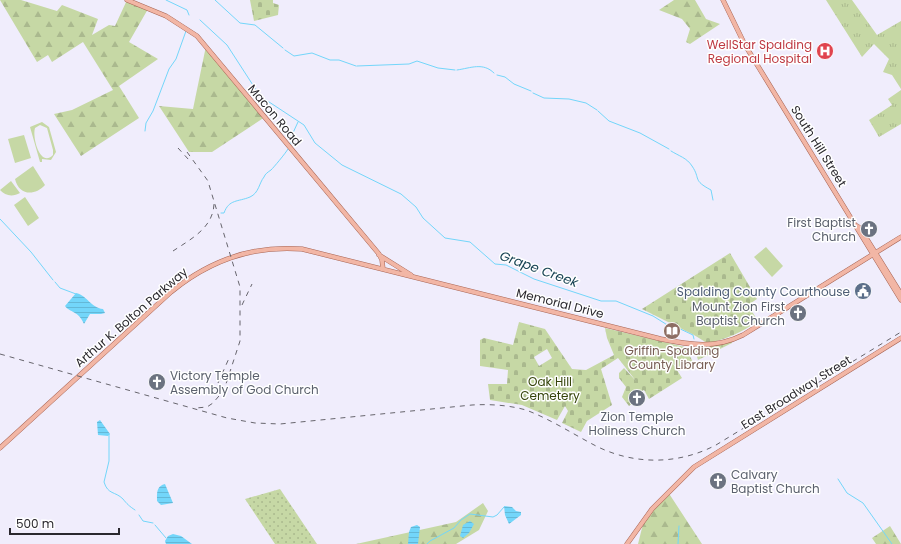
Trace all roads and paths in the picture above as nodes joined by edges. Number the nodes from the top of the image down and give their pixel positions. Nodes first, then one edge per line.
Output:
1 (127, 0) edge
2 (723, 0) edge
3 (901, 237) edge
4 (874, 254) junction
5 (384, 259) junction
6 (377, 267) junction
7 (383, 268) junction
8 (413, 276) junction
9 (901, 294) edge
10 (901, 300) edge
11 (901, 338) edge
12 (1, 446) edge
13 (627, 544) edge

1 - 5 main road, Macon Road
2 - 4 main road, South Hill Street
3 - 4 main road, Memorial Drive
4 - 8 main road, Memorial Drive
4 - 9 main road
4 - 10 main road, South Hill Street
5 - 6 main road
5 - 7 main road
5 - 8 main road, Macon Road
6 - 7 main road, Arthur K. Bolton Parkway
6 - 12 main road, Arthur K. Bolton Parkway
7 - 8 main road, Memorial Drive
11 - 13 main road, East Broadway Street

